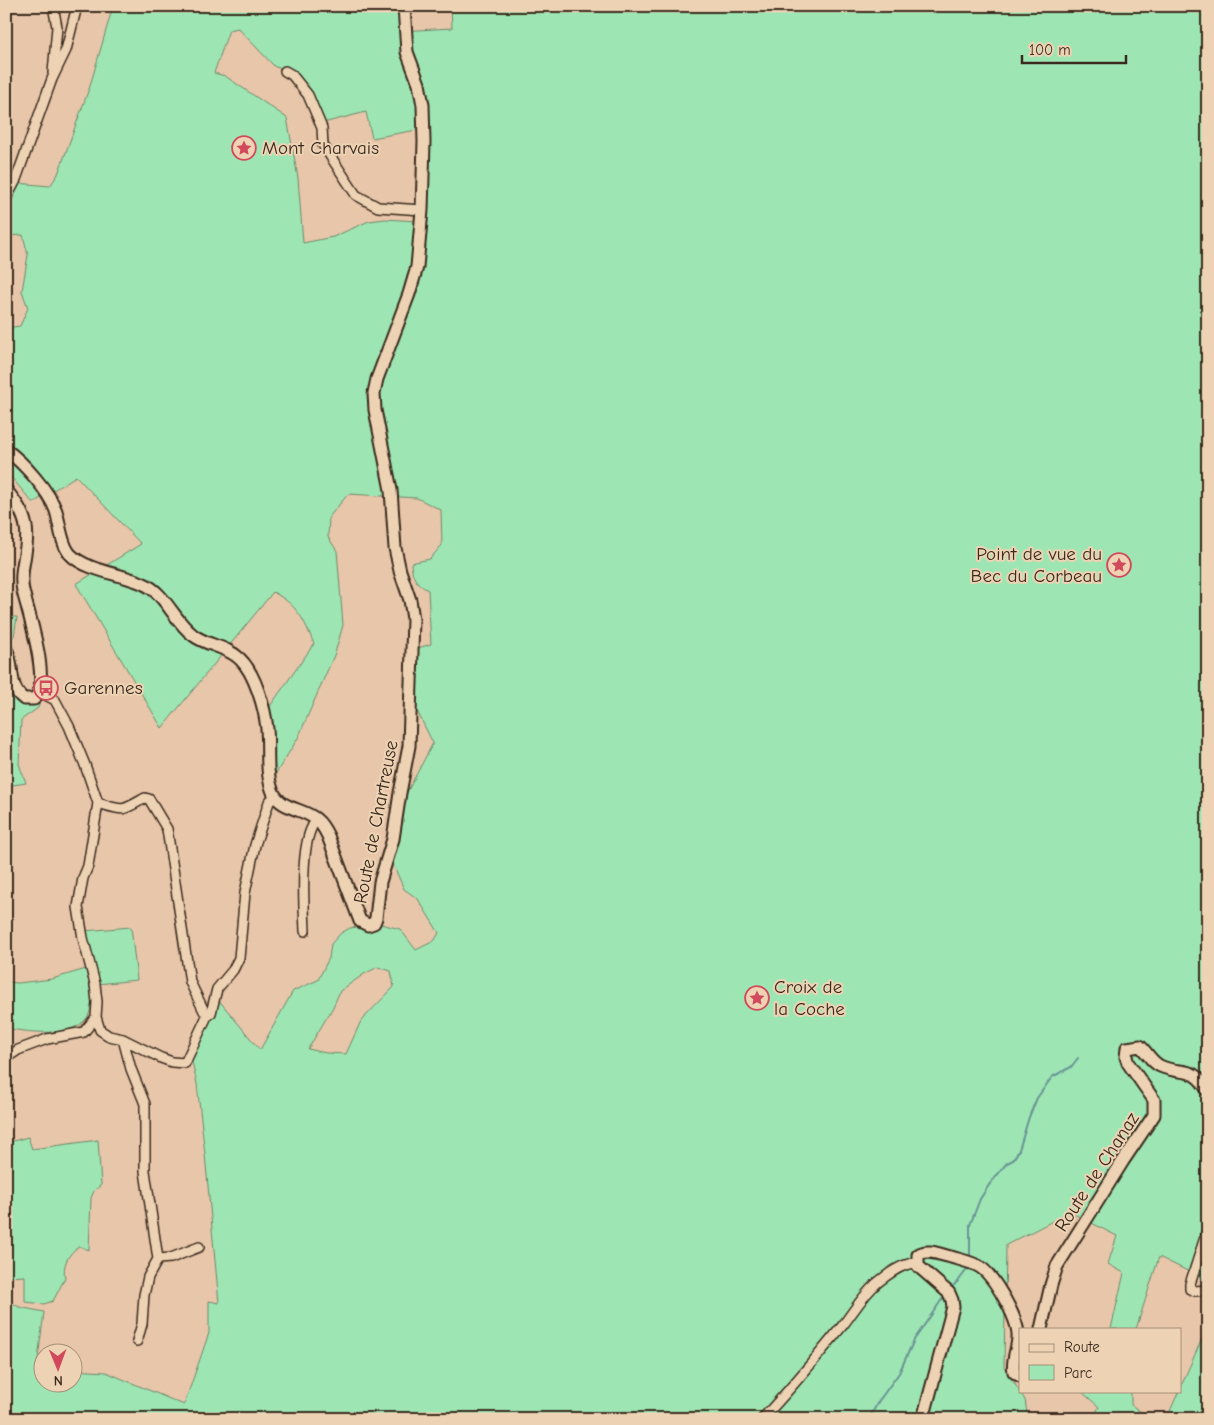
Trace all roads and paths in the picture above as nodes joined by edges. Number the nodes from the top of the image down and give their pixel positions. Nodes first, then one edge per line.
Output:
1 (53, 6) edge
2 (77, 6) edge
3 (404, 6) edge
4 (284, 71) dead end
5 (52, 80) junction
6 (6, 199) edge
7 (422, 210) junction
8 (6, 450) edge
9 (6, 490) edge
10 (6, 649) edge
11 (40, 692) junction
12 (275, 796) junction
13 (98, 803) junction
14 (317, 820) junction
15 (305, 931) dead end
16 (208, 1014) junction
17 (96, 1018) junction
18 (123, 1039) junction
19 (6, 1058) edge
20 (1208, 1091) edge
21 (1208, 1228) edge
22 (199, 1247) dead end
23 (158, 1259) junction
24 (918, 1266) junction
25 (1208, 1290) edge
26 (1041, 1328) edge
27 (137, 1341) dead end
28 (1019, 1375) edge
29 (762, 1419) edge
30 (923, 1419) edge

1 - 5 street
2 - 5 street
3 - 7 street, Route de Chartreuse
4 - 7 street
5 - 6 street
7 - 14 street, Route de Chartreuse
8 - 12 street
9 - 11 street
10 - 11 street
11 - 13 street
12 - 14 street
12 - 16 street
13 - 16 street
13 - 17 street
14 - 15 street
16 - 18 street
17 - 18 street
17 - 19 street
18 - 23 street
20 - 26 street, Route de Chanaz
21 - 25 street
22 - 23 street
23 - 27 street
24 - 28 street
24 - 29 street
24 - 30 street

